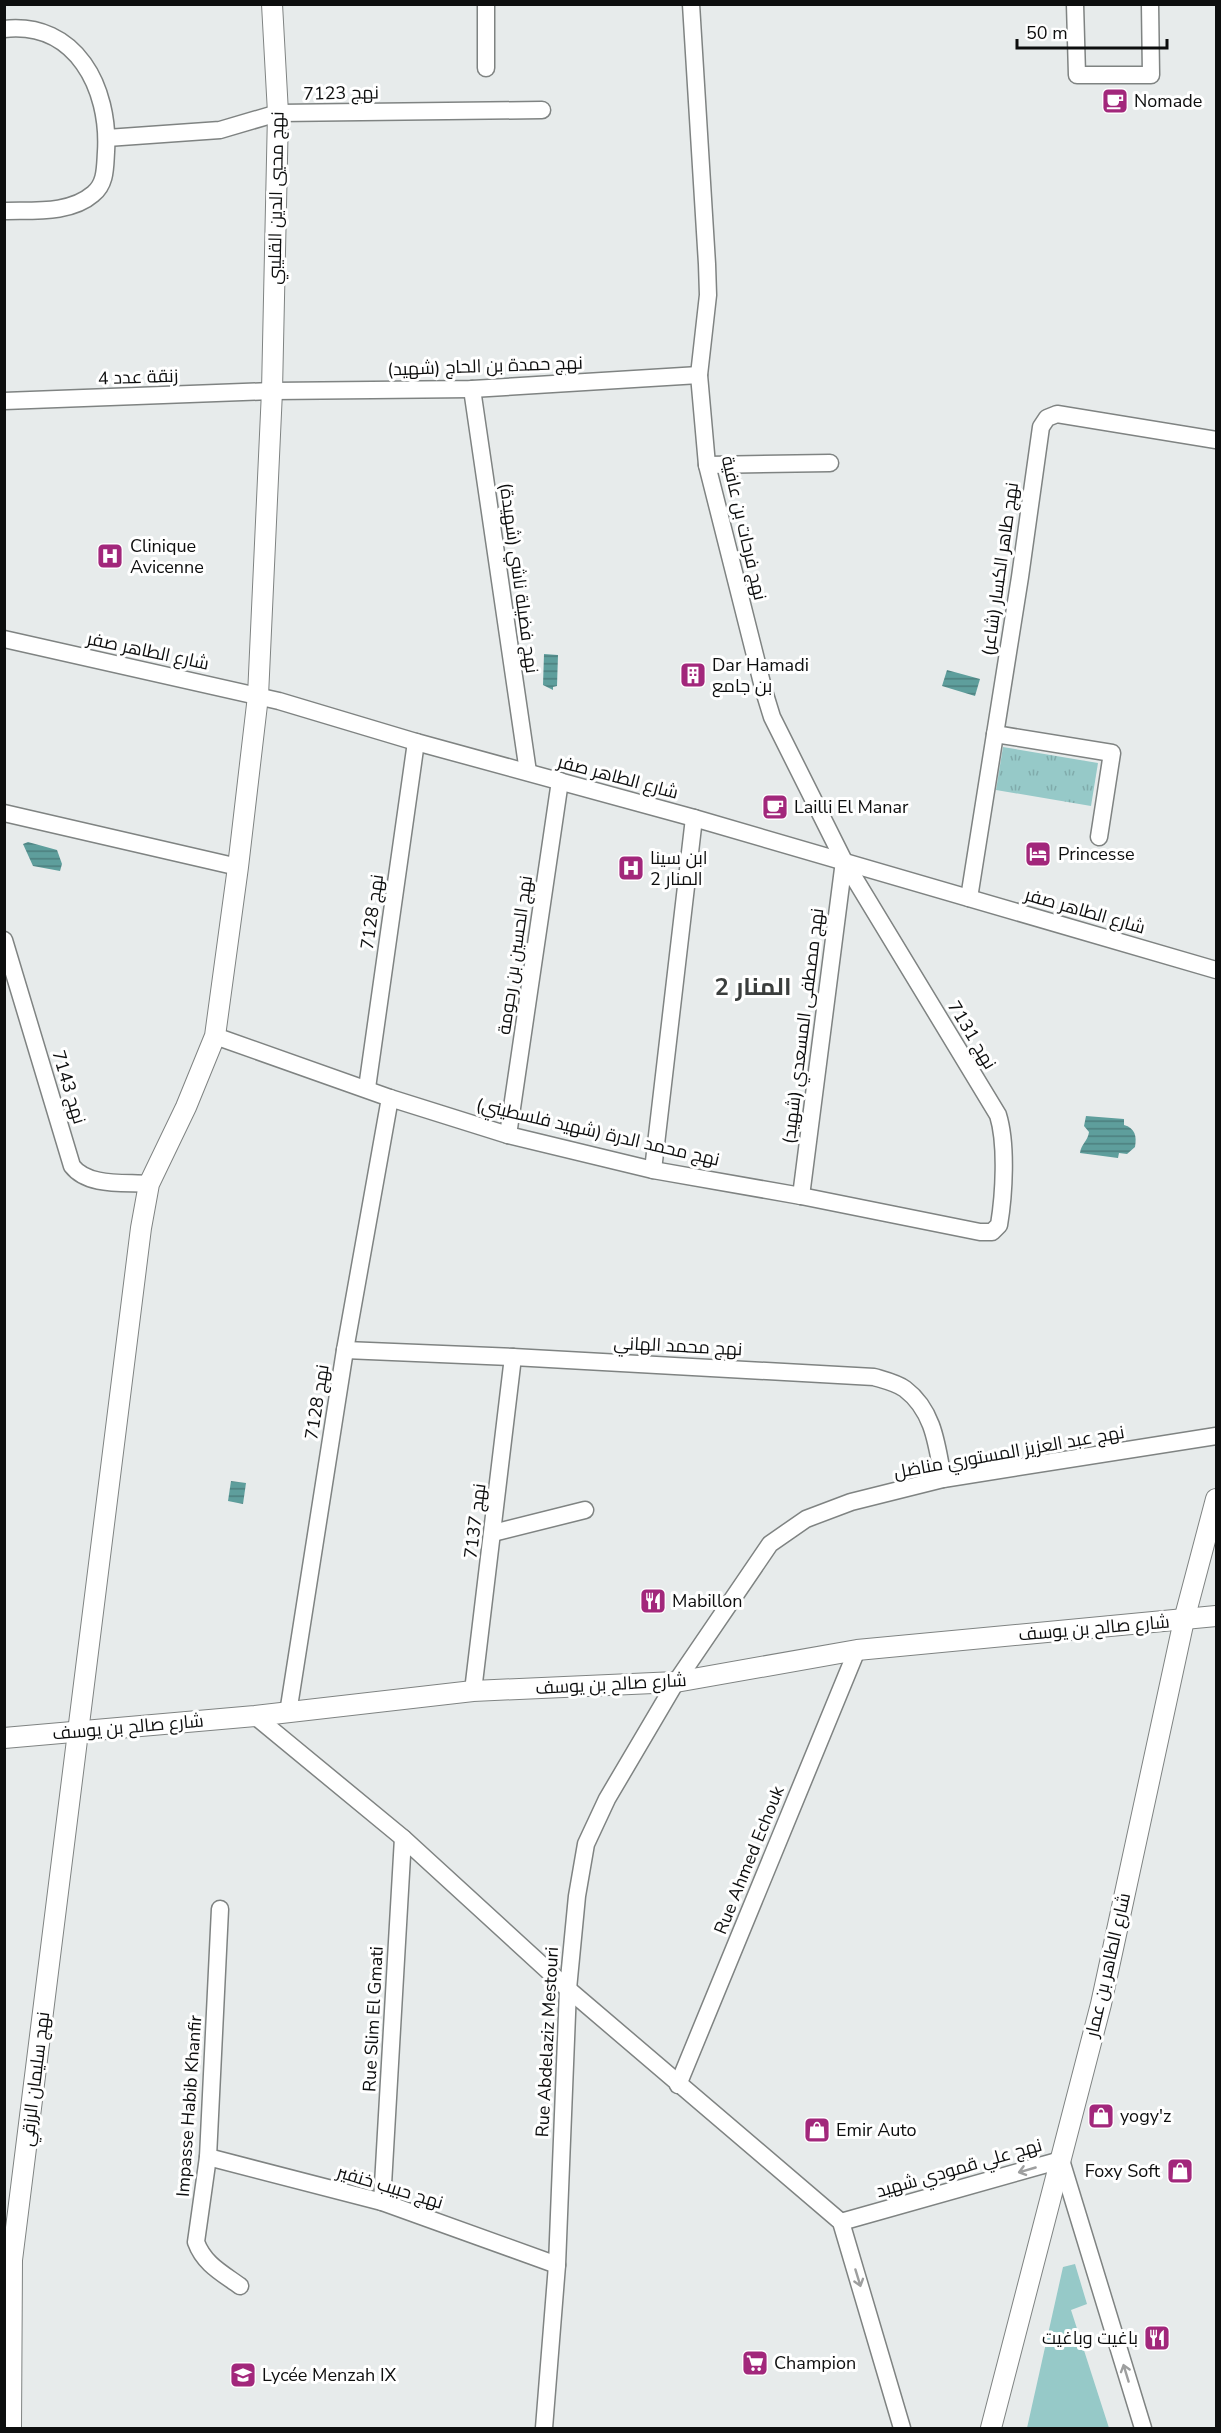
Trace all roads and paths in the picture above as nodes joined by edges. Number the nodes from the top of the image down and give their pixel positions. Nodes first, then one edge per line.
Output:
1 (272, 4) edge
2 (486, 4) edge
3 (691, 4) edge
4 (1075, 4) edge
5 (1150, 4) edge
6 (4, 29) edge
7 (486, 68) dead end
8 (542, 110) dead end
9 (278, 114) junction
10 (107, 138) junction
11 (4, 211) edge
12 (699, 375) junction
13 (472, 389) junction
14 (272, 391) junction
15 (4, 401) edge
16 (1216, 440) edge
17 (830, 463) dead end
18 (707, 465) junction
19 (4, 639) edge
20 (258, 696) junction
21 (995, 734) junction
22 (416, 742) junction
23 (528, 772) junction
24 (560, 781) junction
25 (4, 813) edge
26 (694, 818) junction
27 (1099, 837) dead end
28 (844, 861) junction
29 (238, 867) junction
30 (969, 898) junction
31 (4, 940) edge
32 (1216, 970) edge
33 (215, 1036) junction
34 (367, 1088) junction
35 (390, 1098) junction
36 (508, 1135) junction
37 (653, 1170) junction
38 (149, 1184) junction
39 (801, 1196) junction
40 (981, 1232) joint
41 (345, 1350) junction
42 (513, 1357) junction
43 (1216, 1436) edge
44 (943, 1479) junction
45 (1216, 1499) edge
46 (585, 1510) dead end
47 (493, 1533) junction
48 (1216, 1616) edge
49 (1184, 1620) junction
50 (857, 1650) junction
51 (676, 1682) junction
52 (473, 1691) junction
53 (288, 1713) junction
54 (255, 1716) junction
55 (79, 1730) junction
56 (4, 1738) edge
57 (403, 1838) junction
58 (220, 1909) dead end
59 (568, 1989) junction
60 (678, 2085) junction
61 (208, 2157) junction
62 (1061, 2160) junction
63 (382, 2202) junction
64 (841, 2222) junction
65 (557, 2265) junction
66 (240, 2286) dead end
67 (11, 2428) edge
68 (544, 2428) edge
69 (902, 2428) edge
70 (991, 2428) edge
71 (1143, 2428) edge

1 - 9 street, نهج محيي الدين القليبي
2 - 7 street
3 - 12 street, نهج فرحات بن عافية
4 - 5 street
6 - 10 street
8 - 9 street, نهج 7123
9 - 10 street, نهج 7123
9 - 14 street, نهج محيي الدين القليبي
10 - 11 street
12 - 13 street, نهج حمدة بن الحاج (شهيد)
12 - 18 street, نهج فرحات بن عافية
13 - 14 street, نهج حمدة بن الحاج (شهيد)
13 - 23 street, نهج فضيلة ناشي (شهيدة)
14 - 15 street, زنقة عدد 4
14 - 20 street, نهج محيي الدين القليبي
16 - 21 street, نهج طاهر الكسار (شاعر)
17 - 18 street
18 - 28 street, نهج فرحات بن عافية
19 - 20 street, شارع الطاهر صفر
20 - 22 street, شارع الطاهر صفر
20 - 29 street, نهج محيي الدين القليبي
21 - 27 street
21 - 30 street, نهج طاهر الكسار (شاعر)
22 - 23 street, شارع الطاهر صفر
22 - 34 street, نهج 7128
23 - 24 street, شارع الطاهر صفر
24 - 26 street, شارع الطاهر صفر
24 - 36 street, نهج الحسين بن رحومة
25 - 29 street
26 - 28 street, شارع الطاهر صفر
26 - 37 street
28 - 30 street, شارع الطاهر صفر
28 - 39 street, نهج مصطفى المسعدي (شهيد)
28 - 40 street, نهج 7131
29 - 33 street, نهج محيي الدين القليبي
30 - 32 street, شارع الطاهر صفر
31 - 38 street, نهج 7143
33 - 34 street, نهج محمد الدرة (شهيد فلسطيني)
33 - 38 street, نهج سليمان الرزقي
34 - 35 street, نهج محمد الدرة (شهيد فلسطيني)
35 - 36 street, نهج محمد الدرة (شهيد فلسطيني)
35 - 41 street, نهج 7128
36 - 37 street, نهج محمد الدرة (شهيد فلسطيني)
37 - 39 street, نهج محمد الدرة (شهيد فلسطيني)
38 - 55 street, نهج سليمان الرزقي
39 - 40 street, نهج محمد الدرة (شهيد فلسطيني)
41 - 42 street, نهج محمد الهاني
41 - 53 street, نهج 7128
42 - 44 street, نهج محمد الهاني
42 - 47 street, نهج 7137
43 - 44 street, نهج عبد العزيز المستوري مناضل
44 - 51 street, نهج عبد العزيز المستوري مناضل
45 - 49 street, شارع الطاهر بن عمار
46 - 47 street
47 - 52 street, نهج 7137
48 - 49 street, شارع صالح بن يوسف
49 - 50 street, شارع صالح بن يوسف
49 - 62 street, شارع الطاهر بن عمار
50 - 51 street, شارع صالح بن يوسف
50 - 60 street, Rue Ahmed Echouk
51 - 52 street, شارع صالح بن يوسف
51 - 59 street, Rue Abdelaziz Mestouri
52 - 53 street, شارع صالح بن يوسف
53 - 54 street, شارع صالح بن يوسف
54 - 55 street, شارع صالح بن يوسف
54 - 57 street
55 - 56 street, شارع صالح بن يوسف
55 - 67 street, نهج سليمان الرزقي
57 - 59 street
57 - 63 street, Rue Slim El Gmati
58 - 61 street, Impasse Habib Khanfir
59 - 60 street
59 - 65 street, Rue Abdelaziz Mestouri
60 - 64 street
61 - 63 street, نهج حبيب خنفير
61 - 66 street, Impasse Habib Khanfir
62 -> 64 street, نهج علي قمودي شهيد
62 - 70 street, شارع الطاهر بن عمار
71 -> 62 street, نهج علي قمودي شهيد
63 - 65 street, نهج حبيب خنفير
64 -> 69 street
65 - 68 street, Rue Abdelaziz Mestouri

